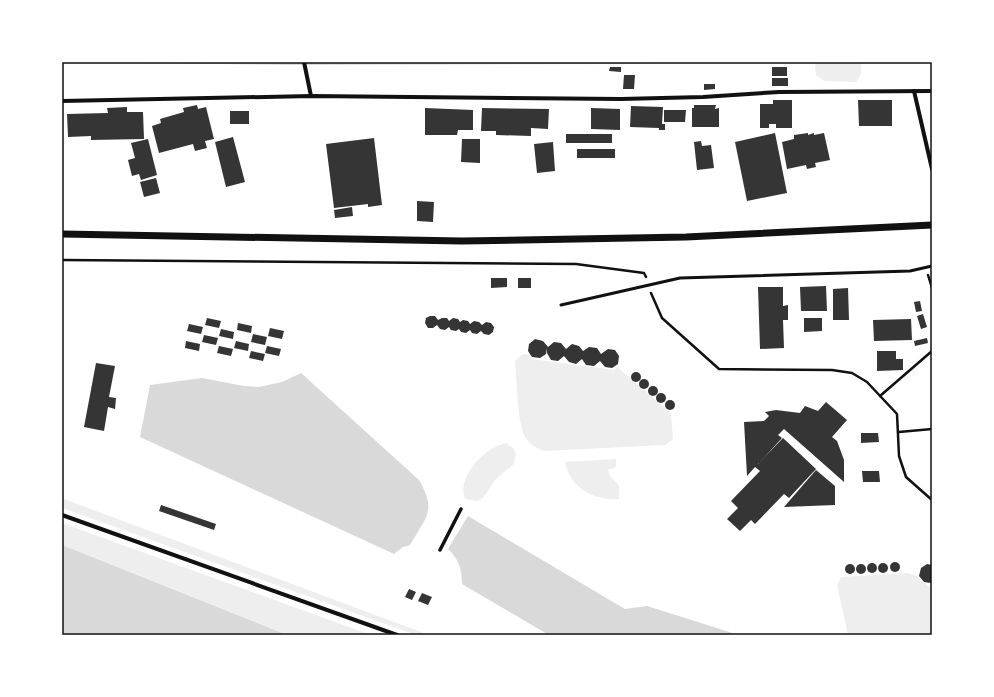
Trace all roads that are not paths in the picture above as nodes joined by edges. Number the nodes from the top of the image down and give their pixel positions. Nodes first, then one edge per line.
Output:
1 (305, 64) edge
2 (932, 90) edge
3 (914, 92) junction
4 (311, 96) junction
5 (62, 101) edge
6 (932, 169) edge
7 (932, 225) edge
8 (62, 234) edge
9 (932, 266) edge
10 (561, 305) dead end
11 (460, 509) dead end
12 (62, 514) edge
13 (440, 550) dead end
14 (397, 635) edge

1 - 4 street
2 - 3 street
3 - 4 street
3 - 6 street
4 - 5 street
7 - 8 street
9 - 10 lane
11 - 13 street
12 - 14 street

